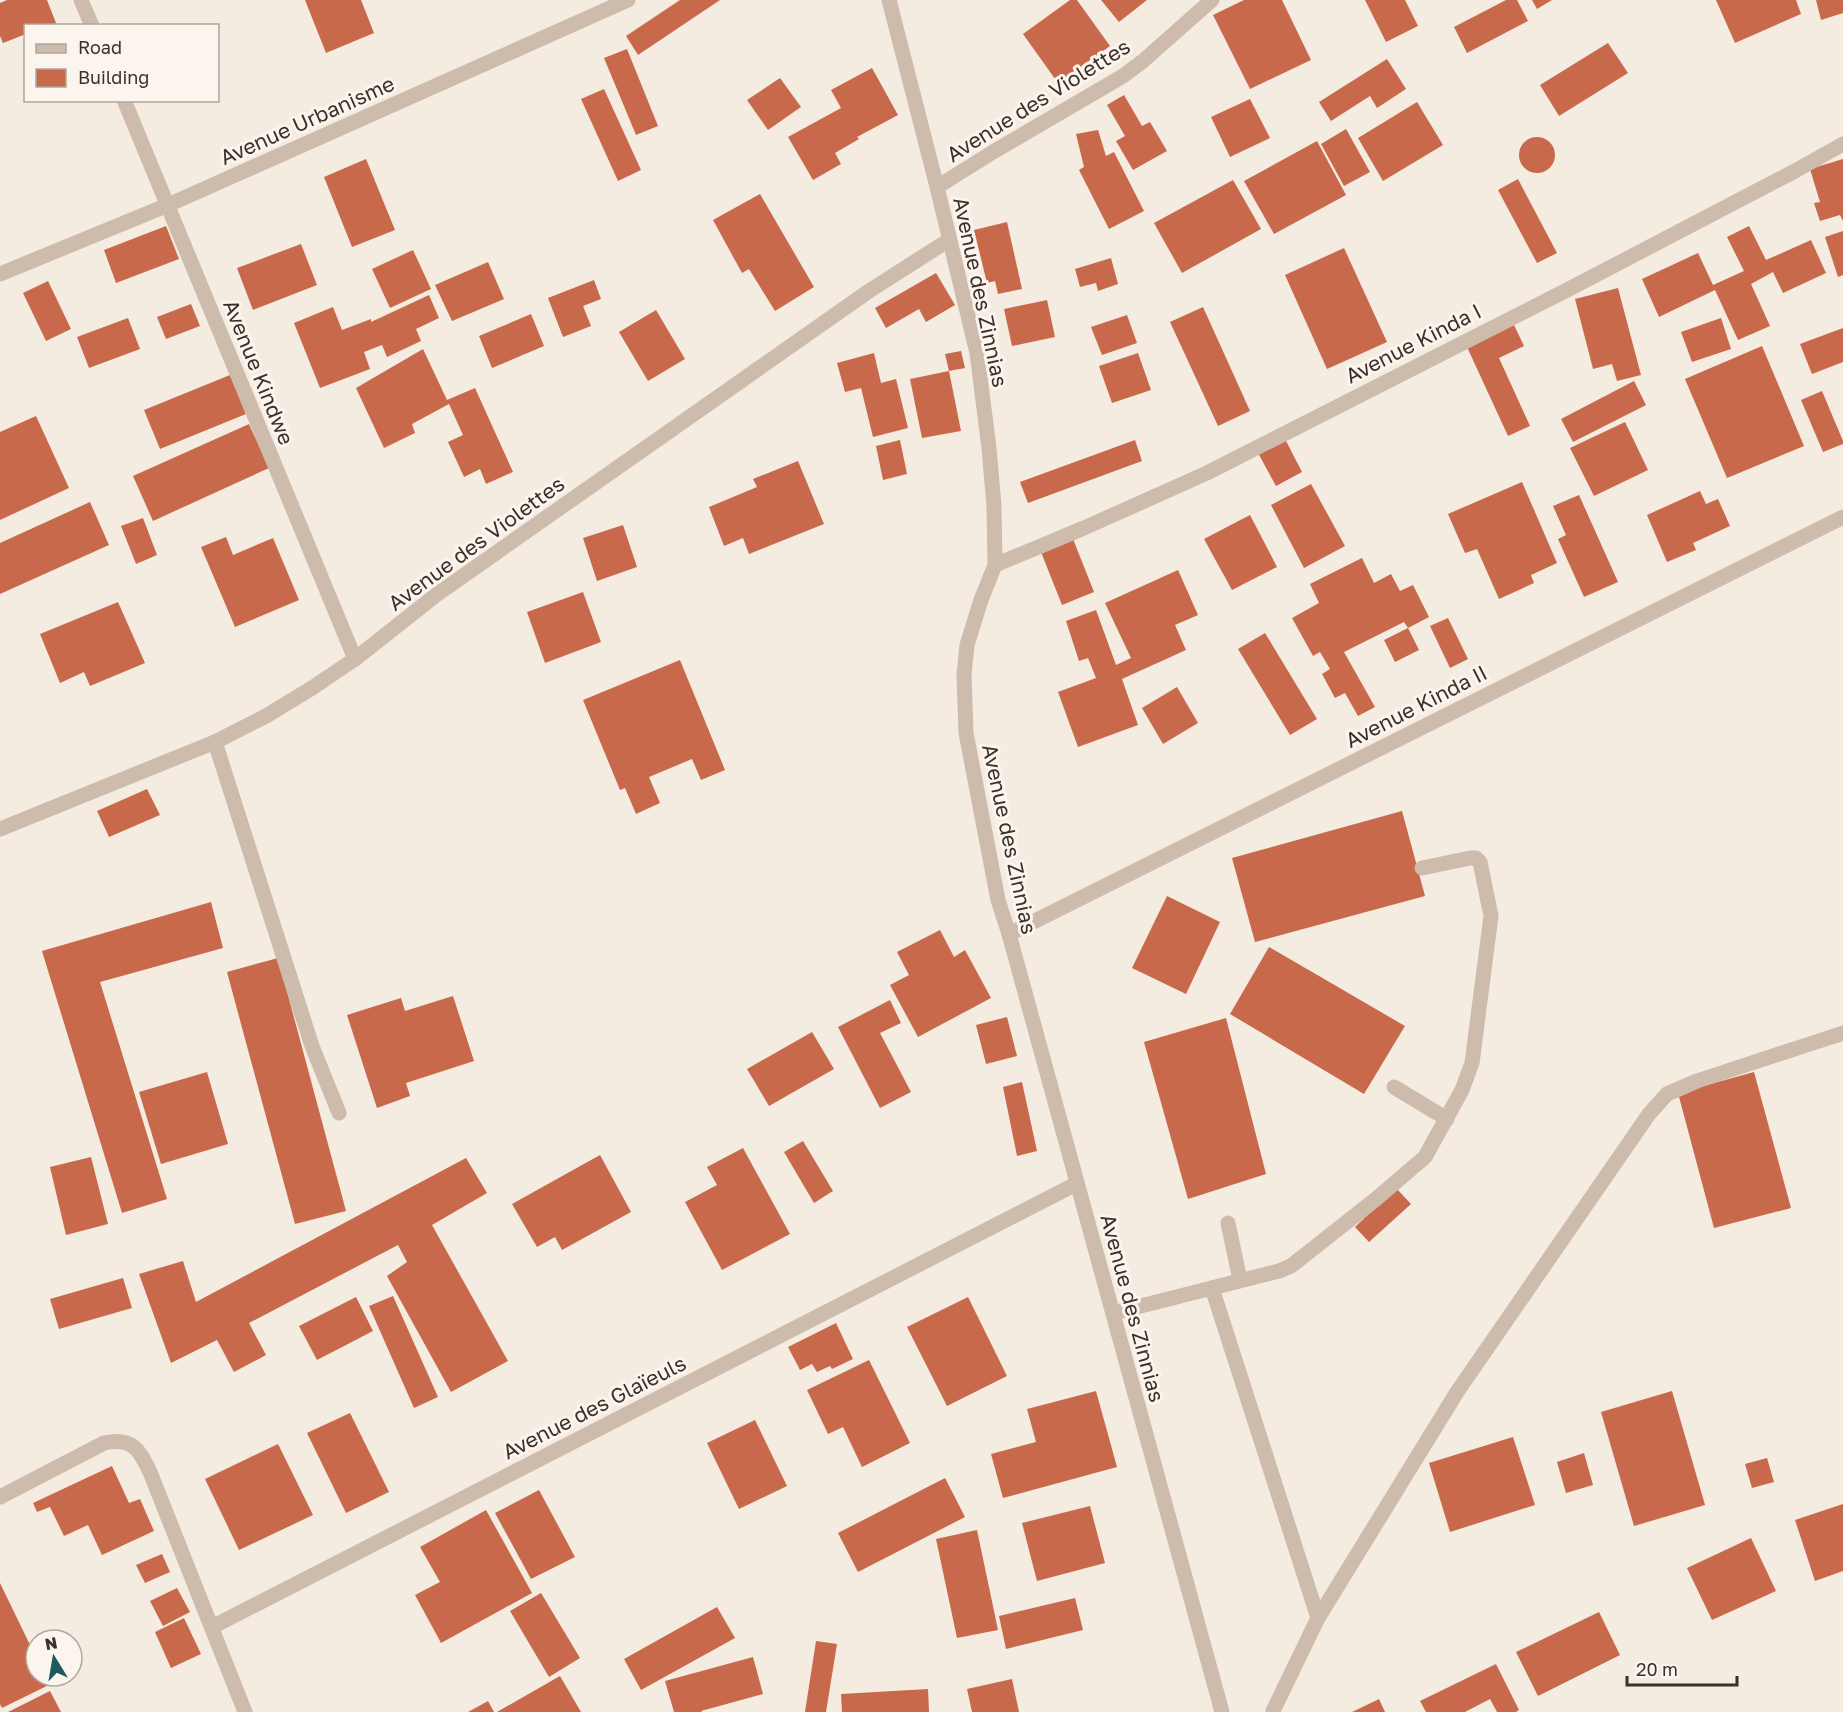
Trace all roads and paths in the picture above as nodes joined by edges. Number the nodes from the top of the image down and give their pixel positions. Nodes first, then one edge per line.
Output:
1 (81, 0) edge
2 (628, 0) edge
3 (889, 0) edge
4 (1212, 0) edge
5 (91, 24) edge
6 (125, 102) edge
7 (1843, 144) edge
8 (938, 187) junction
9 (168, 205) junction
10 (949, 240) junction
11 (0, 274) edge
12 (1843, 517) edge
13 (995, 565) junction
14 (355, 659) junction
15 (215, 741) junction
16 (0, 828) edge
17 (1422, 868) dead end
18 (1009, 934) junction
19 (1843, 1033) edge
20 (1394, 1087) dead end
21 (339, 1113) dead end
22 (1447, 1119) junction
23 (1076, 1184) junction
24 (1228, 1223) dead end
25 (1240, 1280) junction
26 (1212, 1288) junction
27 (1113, 1313) junction
28 (0, 1497) edge
29 (1318, 1618) junction
30 (212, 1627) junction
31 (1273, 1711) edge
32 (245, 1712) edge
33 (1222, 1712) edge

1 - 5 street
2 - 9 street, Avenue Urbanisme
3 - 8 street, Avenue des Zinnias
4 - 8 street, Avenue des Violettes
6 - 9 street, Avenue Kindwe
7 - 13 street, Avenue Kinda I
8 - 10 street, Avenue des Zinnias
9 - 11 street, Avenue Urbanisme
9 - 14 street, Avenue Kindwe
10 - 13 street, Avenue des Zinnias
10 - 14 street, Avenue des Violettes
12 - 18 street, Avenue Kinda II
13 - 18 street, Avenue des Zinnias
14 - 15 street, Avenue des Violettes
15 - 16 street, Avenue des Violettes
15 - 21 street
17 - 22 street
18 - 23 street, Avenue des Zinnias
19 - 29 street
20 - 22 street
22 - 25 street
23 - 27 street, Avenue des Zinnias
23 - 30 street, Avenue des Glaïeuls
24 - 25 street
25 - 26 street
26 - 27 street
26 - 29 street
27 - 33 street, Avenue des Zinnias
28 - 30 street
29 - 31 street
30 - 32 street

